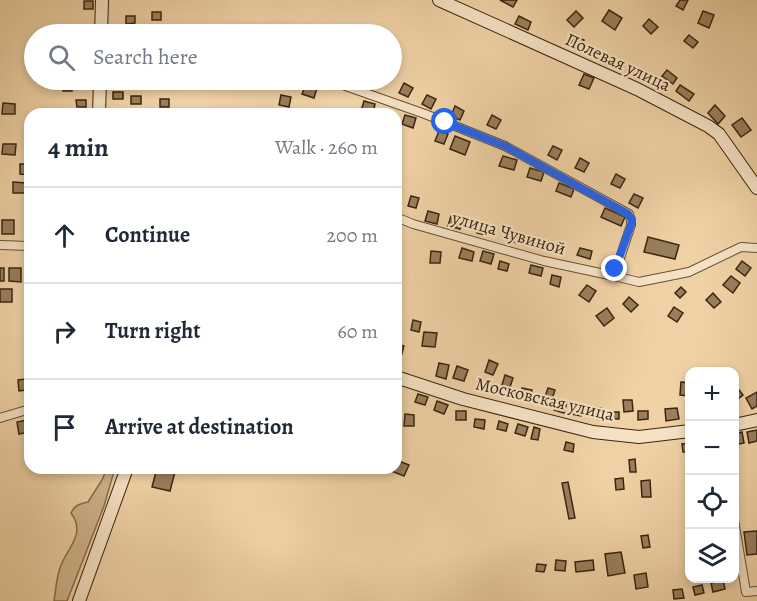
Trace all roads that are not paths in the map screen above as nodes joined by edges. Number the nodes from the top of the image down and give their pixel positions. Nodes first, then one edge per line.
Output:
1 (102, 0) edge
2 (439, 0) edge
3 (101, 24) edge
4 (100, 90) edge
5 (357, 90) edge
6 (99, 108) edge
7 (757, 188) edge
8 (402, 219) edge
9 (0, 245) edge
10 (24, 246) edge
11 (757, 248) edge
12 (615, 273) junction
13 (402, 379) edge
14 (24, 411) edge
15 (0, 418) edge
16 (757, 420) edge
17 (739, 424) edge
18 (685, 431) edge
19 (125, 474) edge
20 (736, 529) edge
21 (757, 591) edge
22 (79, 601) edge

1 - 3 street
2 - 7 street, Полевая улица
4 - 6 street
5 - 12 street
8 - 12 street, улица Чувиной
9 - 10 street
11 - 12 street, улица Чувиной
13 - 18 street, Московская улица
14 - 15 street
16 - 17 street
19 - 22 street
20 - 21 street

